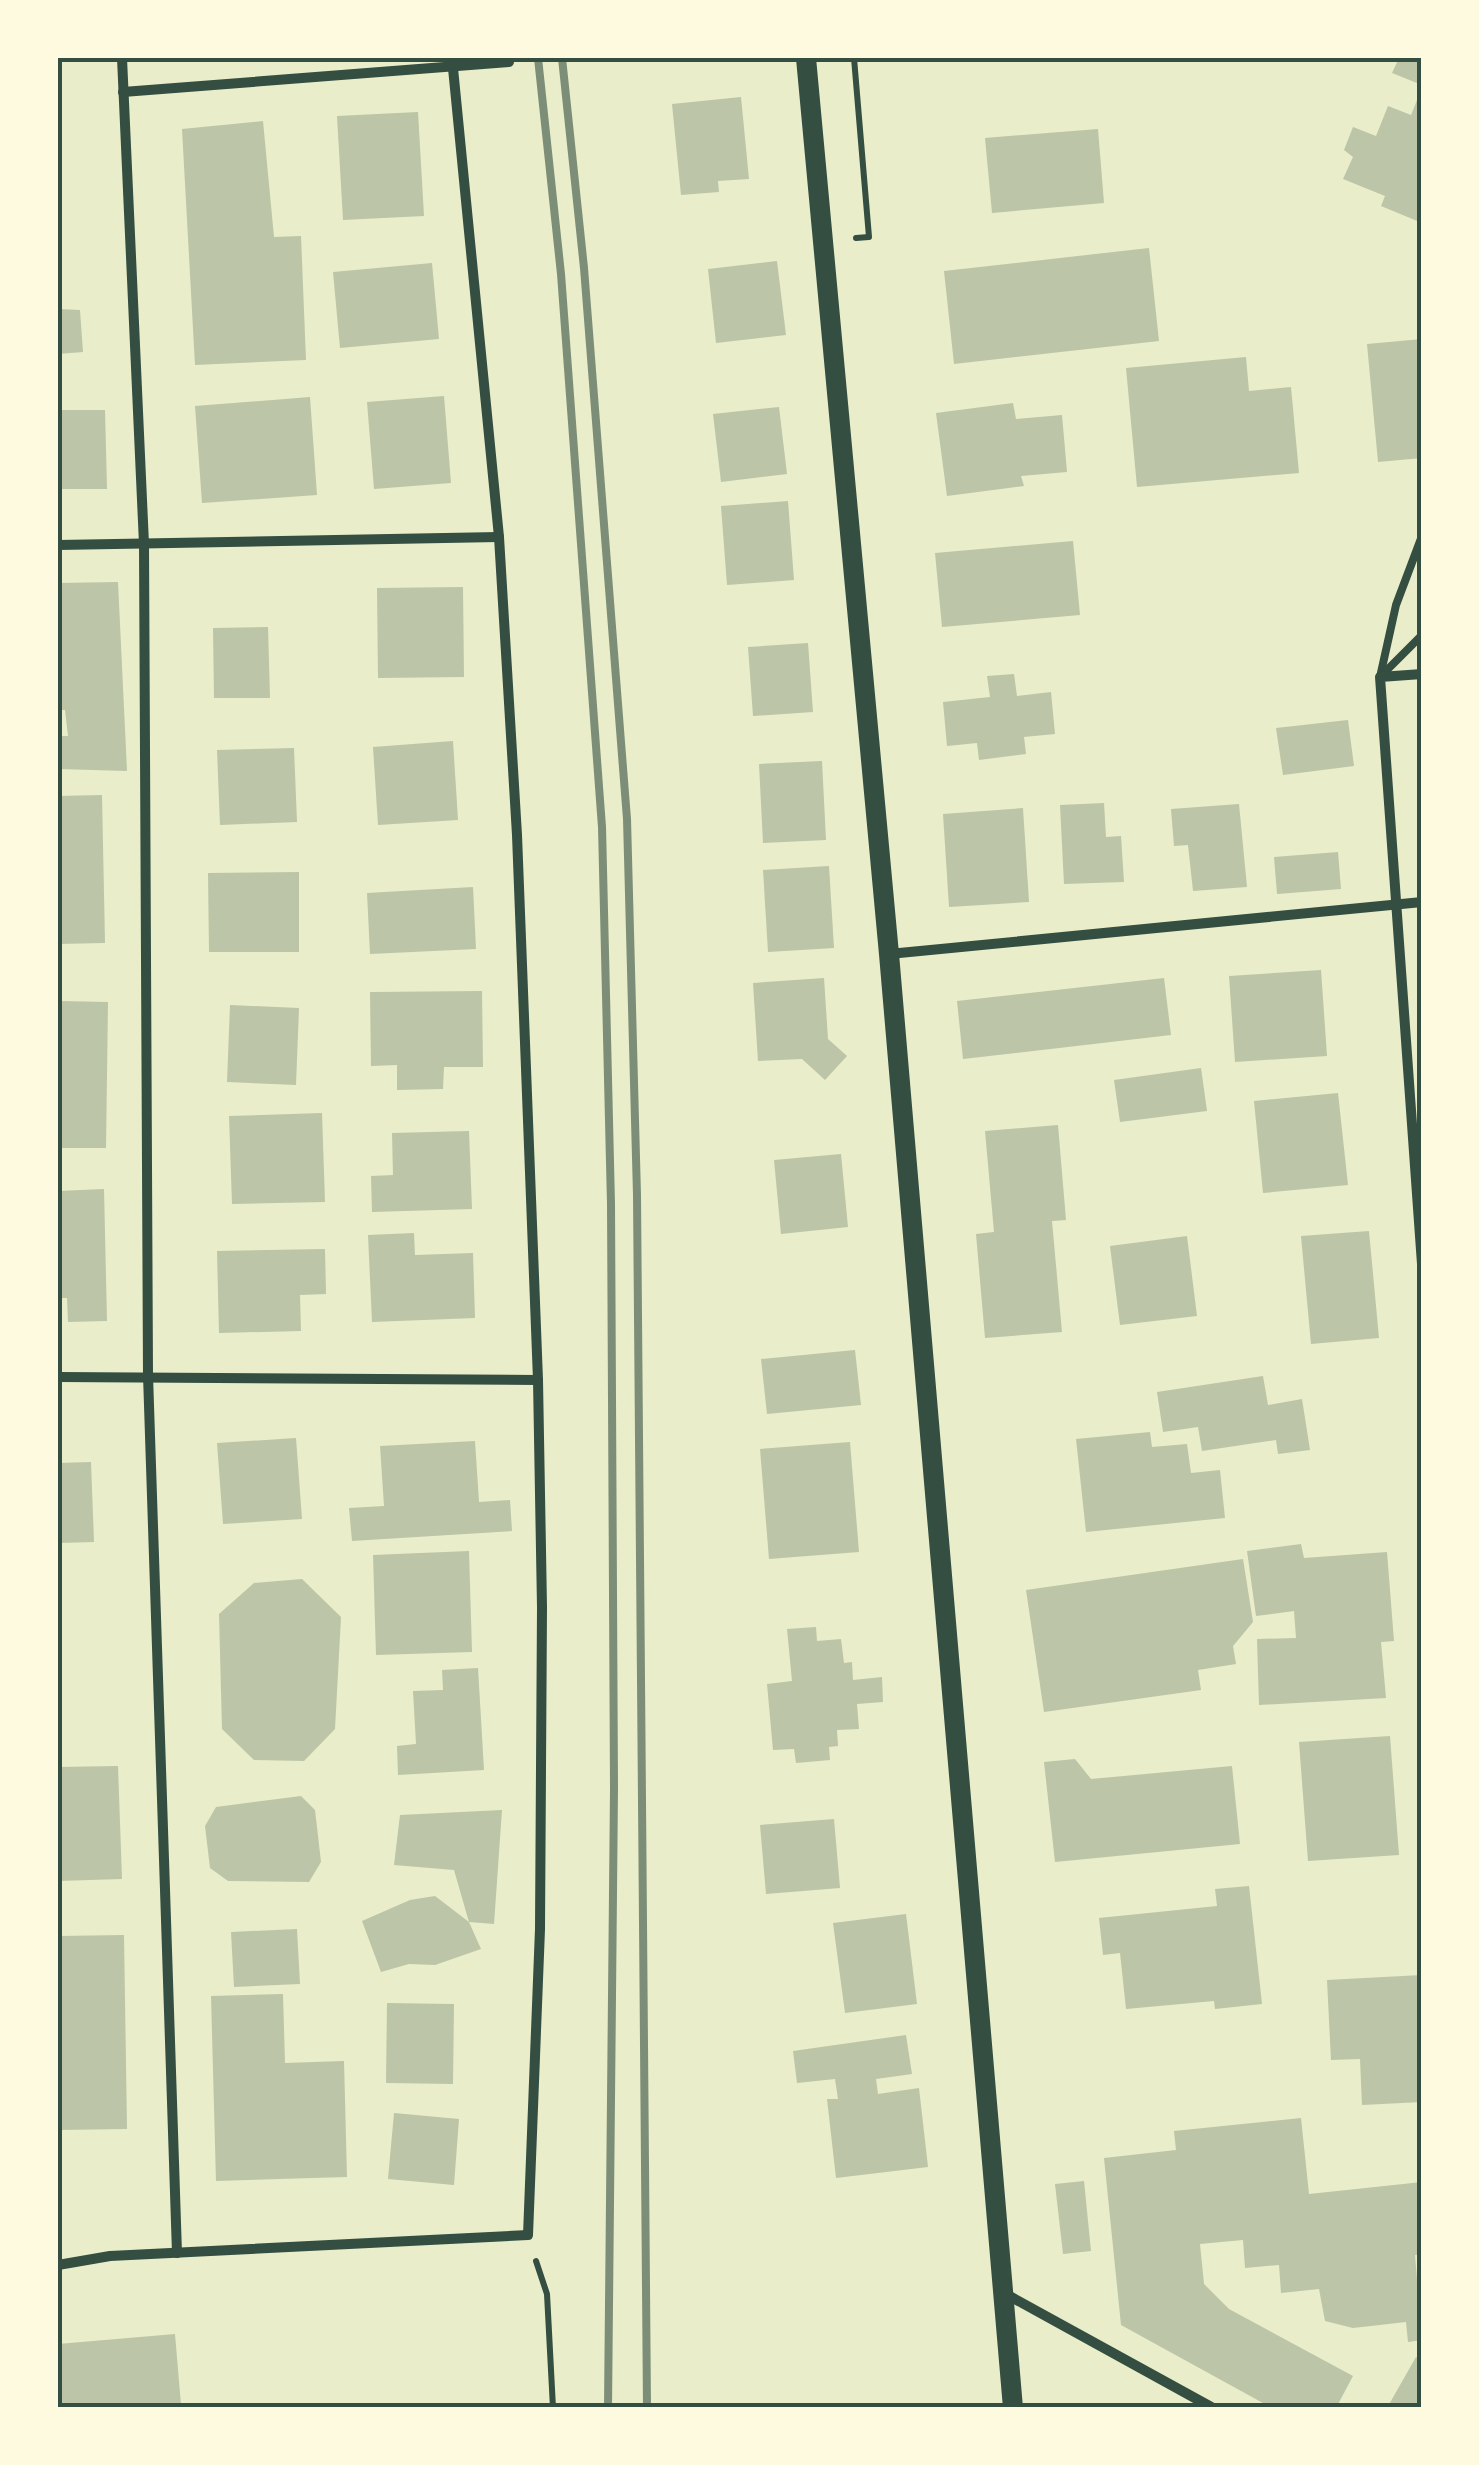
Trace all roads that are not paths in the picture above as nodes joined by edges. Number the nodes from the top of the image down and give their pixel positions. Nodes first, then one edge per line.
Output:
1 (122, 58) edge
2 (806, 58) edge
3 (509, 62) dead end
4 (452, 63) edge
5 (123, 92) junction
6 (1422, 536) edge
7 (499, 538) junction
8 (144, 544) junction
9 (58, 545) edge
10 (1422, 636) edge
11 (1422, 674) edge
12 (1380, 677) junction
13 (1422, 902) edge
14 (1395, 904) junction
15 (889, 954) junction
16 (1422, 1264) edge
17 (148, 1375) junction
18 (58, 1377) edge
19 (538, 1380) junction
20 (176, 2253) junction
21 (61, 2260) edge
22 (1002, 2292) junction
23 (1012, 2408) edge
24 (1213, 2408) edge

1 - 5 street
2 - 15 main road
3 - 4 street
4 - 5 street
4 - 7 street
5 - 8 street
6 - 12 lane
7 - 8 street
7 - 19 street
8 - 9 street
8 - 17 street
10 - 12 lane
11 - 12 street
12 - 14 street
13 - 14 street
14 - 15 street
14 - 16 street
15 - 22 main road
17 - 18 street
17 - 19 street
17 - 20 street
19 - 20 street
20 - 21 street
22 - 23 main road
22 - 24 street

